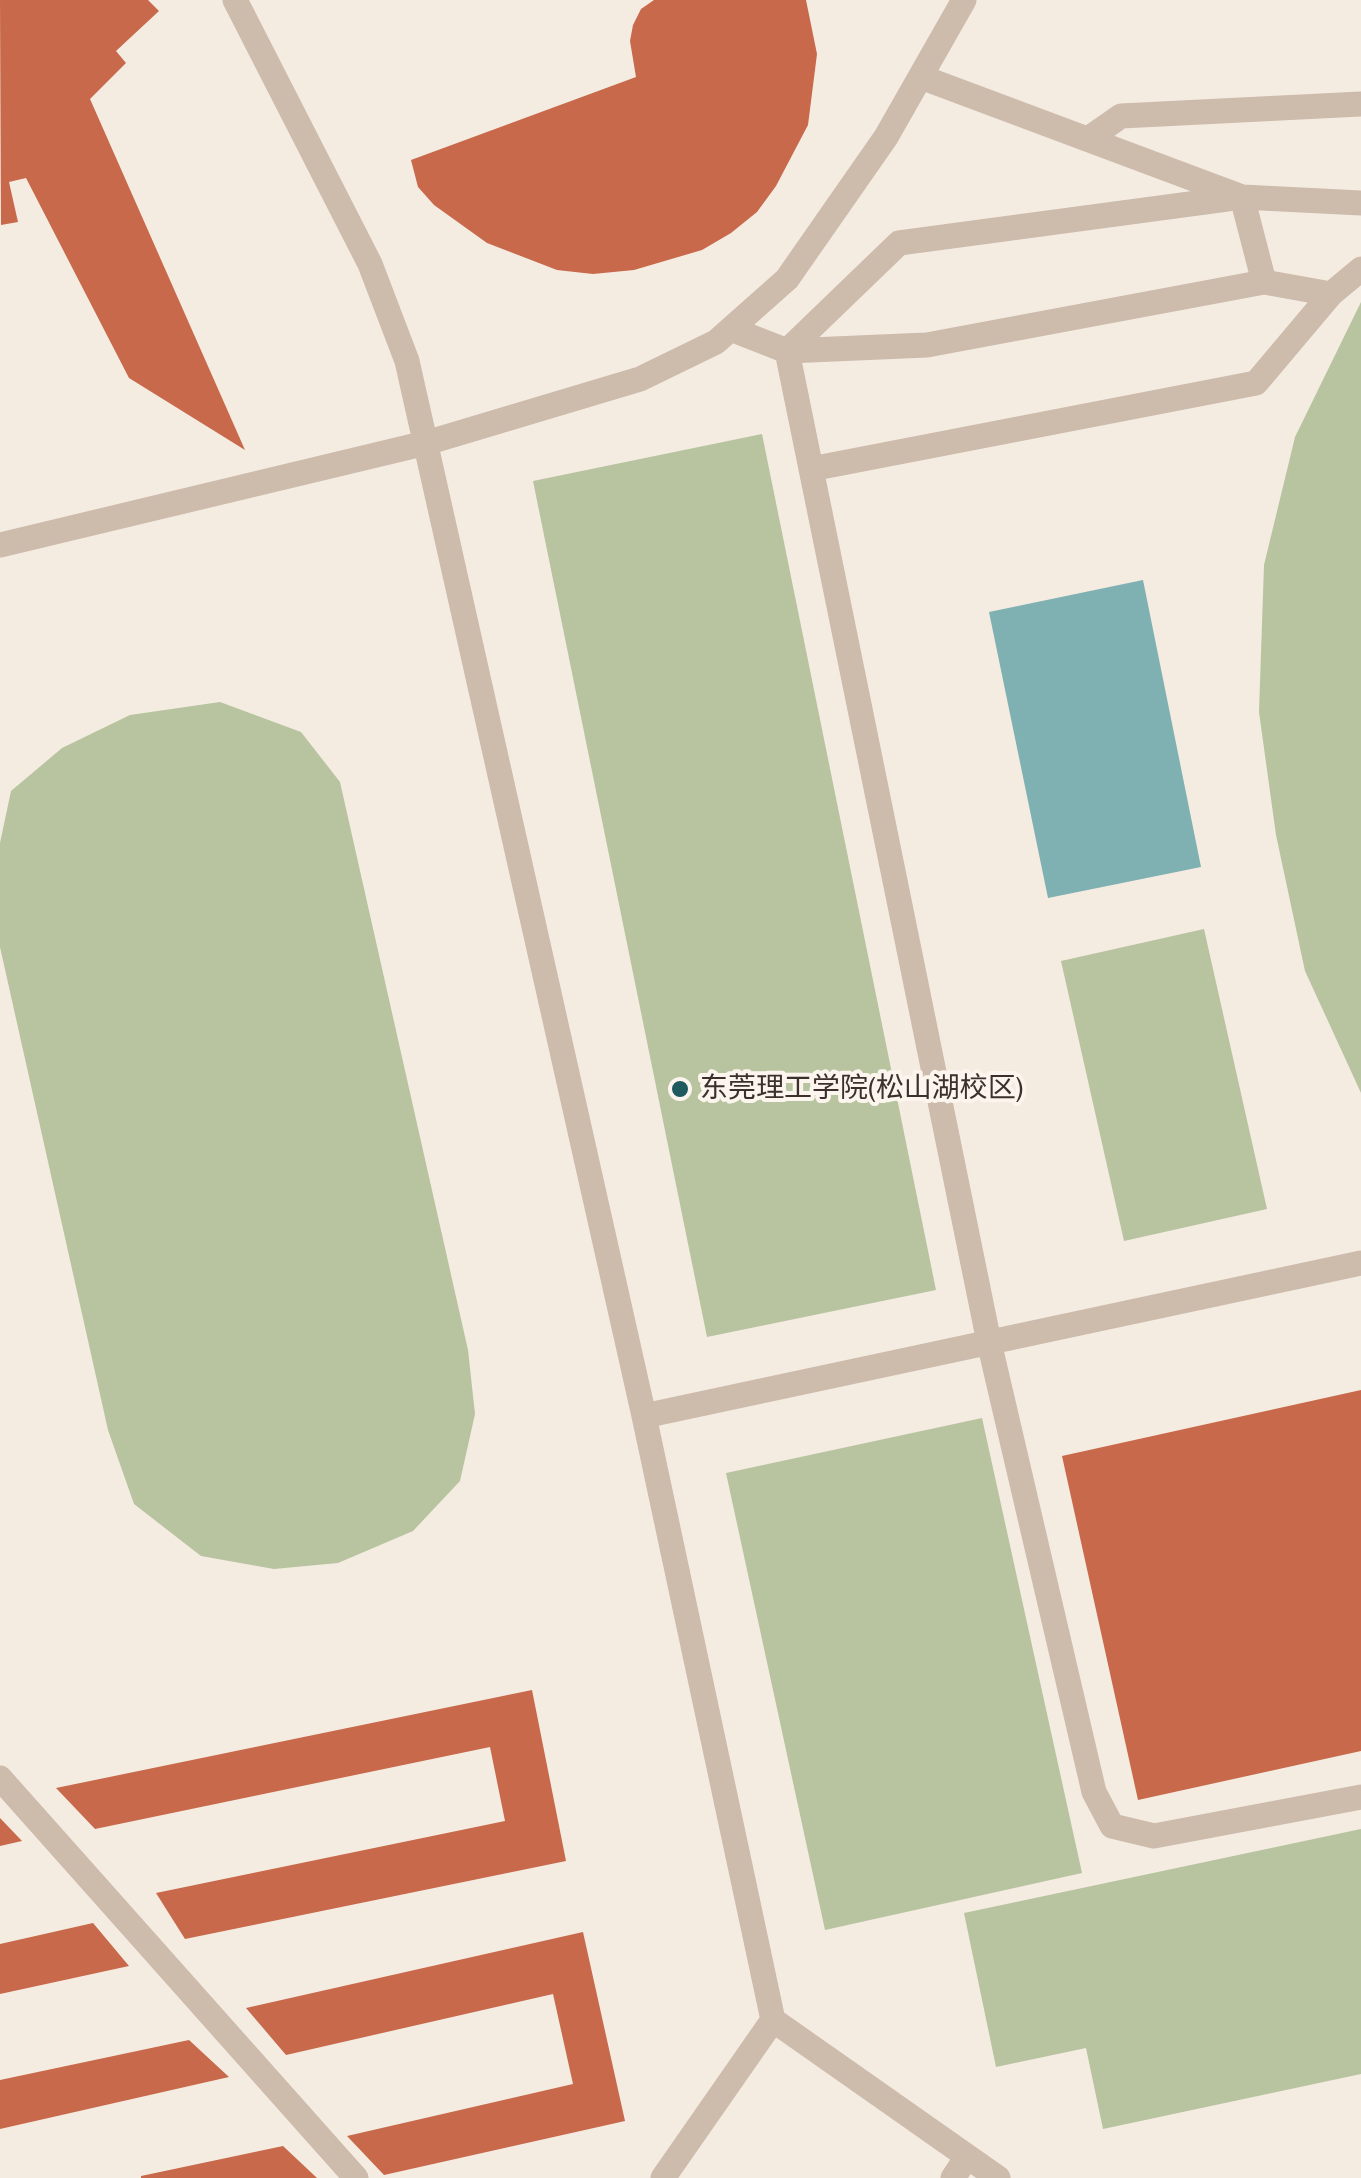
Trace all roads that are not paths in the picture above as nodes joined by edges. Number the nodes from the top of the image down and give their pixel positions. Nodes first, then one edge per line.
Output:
1 (234, 0) edge
2 (964, 0) edge
3 (922, 77) junction
4 (1361, 104) edge
5 (1088, 140) junction
6 (1242, 197) junction
7 (1361, 203) edge
8 (1361, 270) edge
9 (1264, 282) junction
10 (1331, 294) junction
11 (731, 328) junction
12 (787, 351) junction
13 (426, 443) junction
14 (811, 469) junction
15 (0, 544) edge
16 (1361, 1264) edge
17 (989, 1342) junction
18 (644, 1416) junction
19 (0, 1778) edge
20 (1361, 1798) edge
21 (772, 2020) junction
22 (960, 2167) edge
23 (356, 2178) edge
24 (663, 2178) edge
25 (998, 2178) edge

1 - 13 street
2 - 3 street
3 - 5 street
3 - 11 street
4 - 5 street
5 - 6 street
6 - 7 street
6 - 9 street
6 - 12 street
8 - 10 street
9 - 10 street
9 - 12 street
10 - 14 street
11 - 12 street
11 - 13 street
12 - 14 street
13 - 15 street
13 - 18 street
14 - 17 street
16 - 17 street
17 - 18 street
17 - 20 street
18 - 21 street
19 - 23 street
21 - 22 street
21 - 24 street
22 - 25 street

